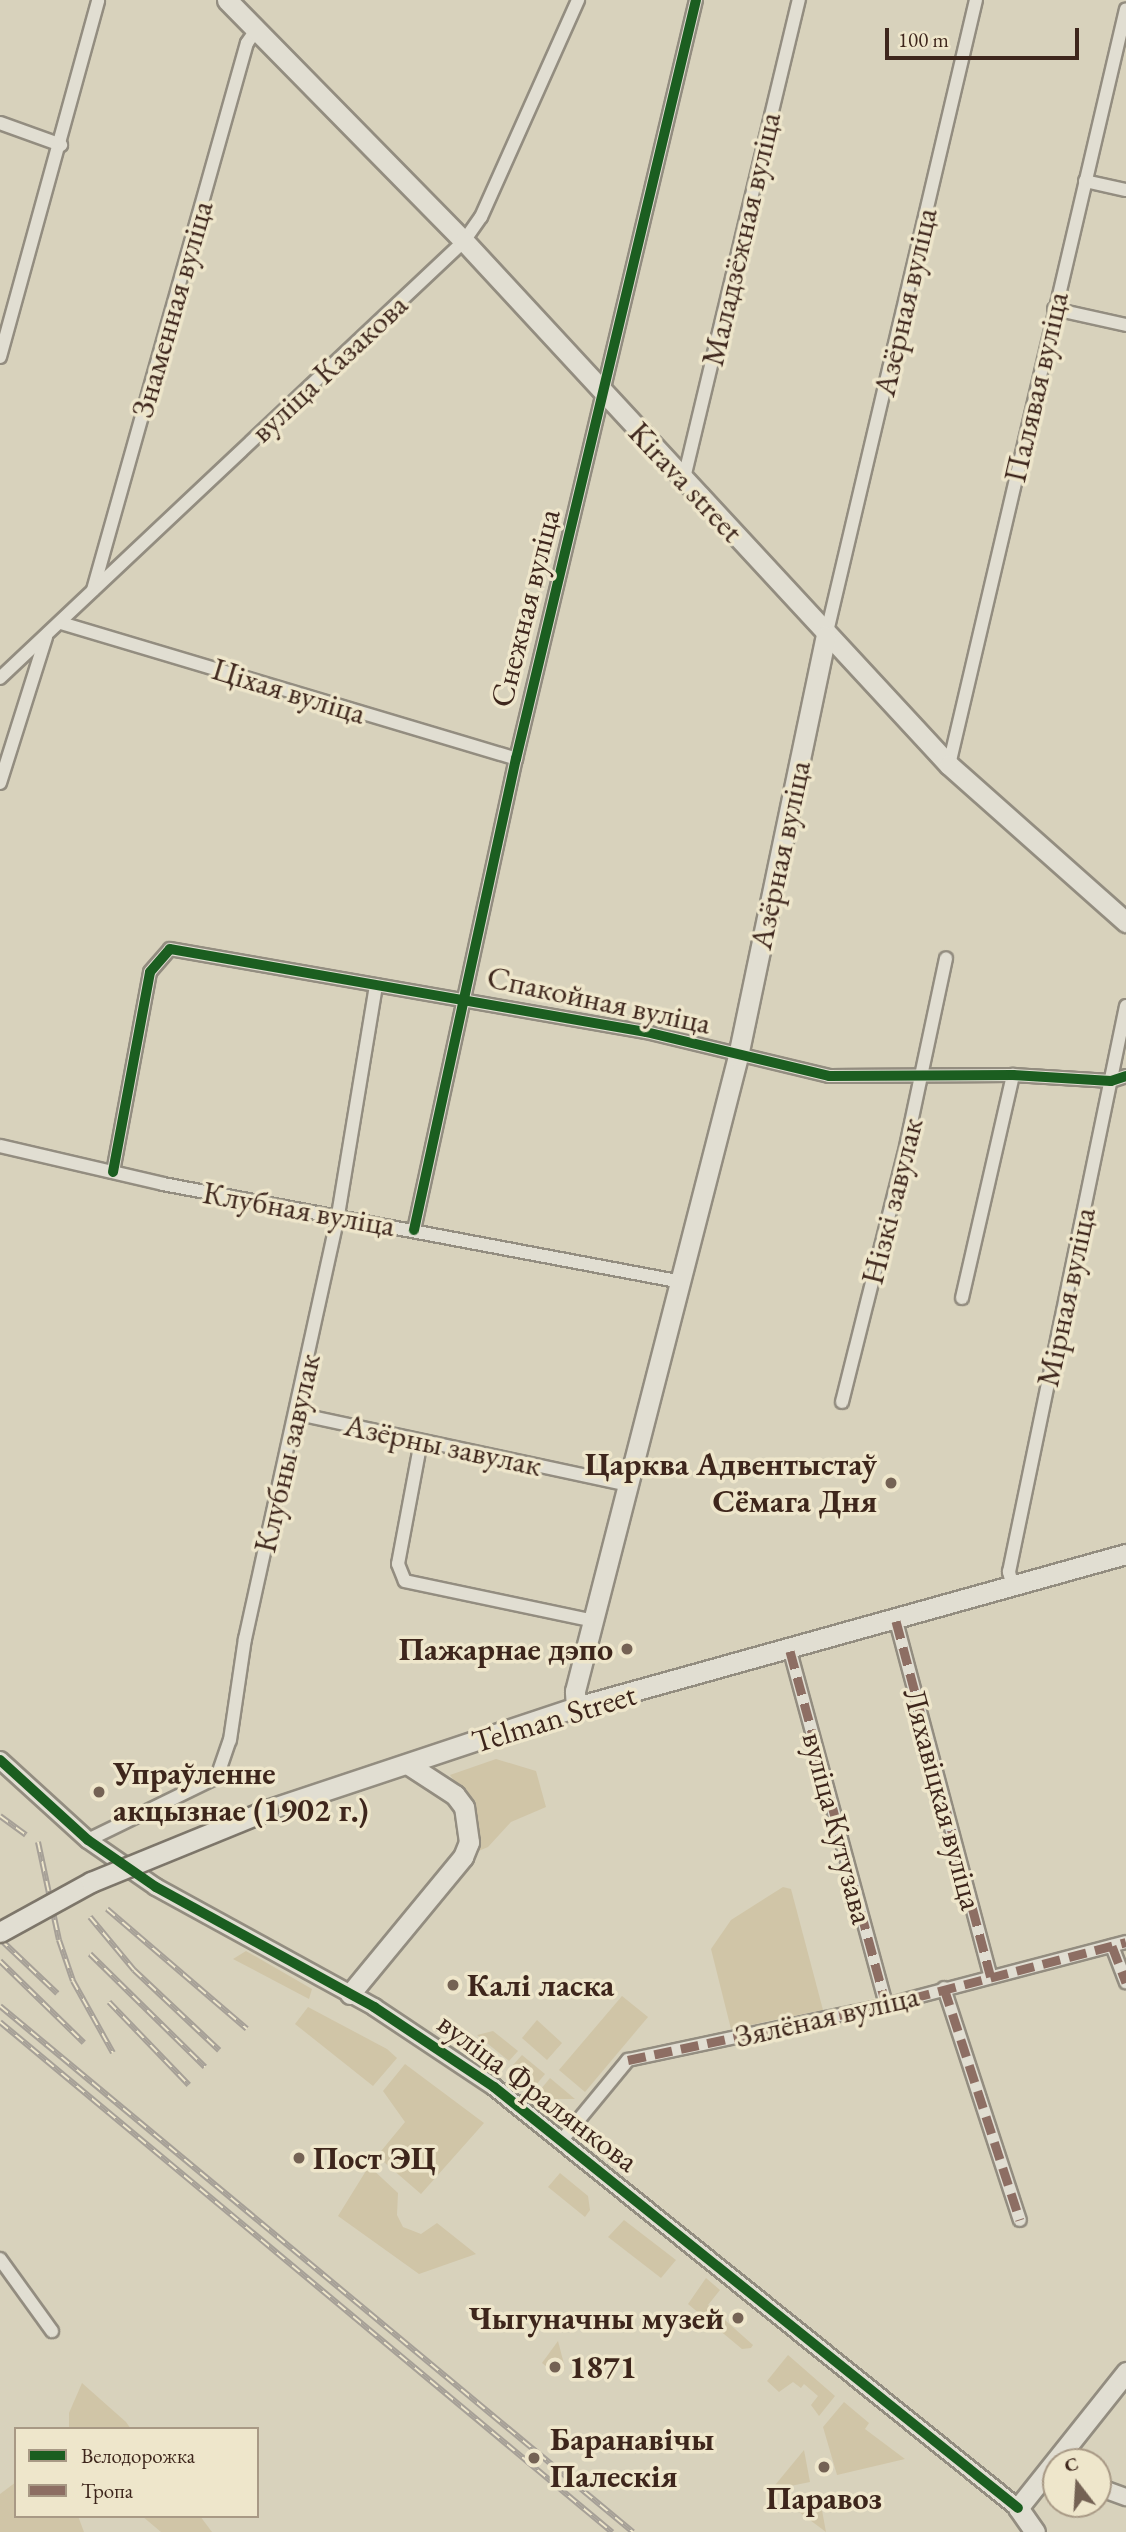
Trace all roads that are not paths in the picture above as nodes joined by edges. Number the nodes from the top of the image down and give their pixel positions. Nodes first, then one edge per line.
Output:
1 (98, 0) edge
2 (227, 0) edge
3 (578, 0) edge
4 (696, 0) edge
5 (799, 0) edge
6 (976, 0) edge
7 (1126, 9) edge
8 (256, 30) junction
9 (0, 123) edge
10 (61, 145) junction
11 (1085, 181) junction
12 (1126, 190) edge
13 (464, 241) junction
14 (1054, 309) junction
15 (1126, 325) edge
16 (0, 357) edge
17 (604, 393) junction
18 (684, 478) junction
19 (93, 590) junction
20 (61, 623) junction
21 (46, 636) junction
22 (827, 636) junction
23 (0, 678) edge
24 (516, 759) junction
25 (949, 765) junction
26 (0, 783) edge
27 (1126, 922) edge
28 (946, 958) dead end
29 (376, 985) junction
30 (468, 999) junction
31 (1126, 1006) edge
32 (738, 1056) junction
33 (922, 1073) junction
34 (1013, 1075) junction
35 (1126, 1076) edge
36 (1111, 1081) junction
37 (0, 1146) edge
38 (113, 1172) junction
39 (338, 1215) junction
40 (414, 1230) junction
41 (682, 1282) junction
42 (962, 1298) dead end
43 (842, 1402) dead end
44 (298, 1414) junction
45 (421, 1441) junction
46 (630, 1485) junction
47 (1126, 1554) edge
48 (1013, 1587) junction
49 (594, 1621) junction
50 (896, 1621) junction
51 (790, 1651) junction
52 (576, 1707) junction
53 (0, 1760) edge
54 (405, 1765) junction
55 (88, 1840) junction
56 (0, 1932) edge
57 (1126, 1942) edge
58 (1112, 1946) junction
59 (991, 1978) junction
60 (1126, 1982) edge
61 (944, 1988) junction
62 (350, 1994) junction
63 (886, 2005) junction
64 (562, 2140) junction
65 (1020, 2220) dead end
66 (0, 2259) edge
67 (52, 2331) dead end
68 (1126, 2372) edge
69 (1074, 2448) edge
70 (1042, 2484) edge
71 (1018, 2508) junction
72 (1035, 2532) edge

1 - 10 street
2 - 8 main road, Kirava street
3 - 13 street, вуліца Казакова
4 - 17 street, Снежная вуліца
5 - 18 street, Маладзёжная вуліца
6 - 22 street, Азёрная вуліца
7 - 11 street, Палявая вуліца
8 - 13 main road, Kirava street
8 - 19 street, Знаменная вуліца
9 - 10 street
10 - 16 street
11 - 12 street
11 - 14 street, Палявая вуліца
13 - 17 main road, Kirava street
13 - 19 street, вуліца Казакова
14 - 15 street
14 - 25 street, Палявая вуліца
17 - 18 main road, Kirava street
17 - 24 street, Снежная вуліца
18 - 22 main road, Kirava street
19 - 20 street, вуліца Казакова
20 - 21 street, вуліца Казакова
20 - 24 street, Ціхая вуліца
21 - 23 street, вуліца Казакова
21 - 26 street
22 - 25 main road, Kirava street
22 - 32 main road, Азёрная вуліца
24 - 30 street, Снежная вуліца
25 - 27 main road, Kirava street
28 - 33 street, Нізкі завулак
29 - 30 street, Спакойная вуліца
29 - 38 street, Спакойная вуліца
29 - 39 street, Клубны завулак
30 - 32 street, Спакойная вуліца
30 - 40 street, Снежная вуліца
31 - 36 street, Мірная вуліца
32 - 33 street, Спакойная вуліца
32 - 41 main road, Азёрная вуліца
33 - 34 street, Спакойная вуліца
33 - 43 street, Нізкі завулак
34 - 36 street, Спакойная вуліца
34 - 42 street
35 - 36 street, Спакойная вуліца
36 - 48 street, Мірная вуліца
37 - 38 street, Клубная вуліца
38 - 39 street, Клубная вуліца
39 - 40 street, Клубная вуліца
39 - 44 street, Клубны завулак
40 - 41 street, Клубная вуліца
41 - 46 main road, Азёрная вуліца
44 - 45 street, Азёрны завулак
44 - 55 street, Клубны завулак
45 - 46 street, Азёрны завулак
45 - 49 street
46 - 49 main road, Азёрная вуліца
47 - 48 main road, Telman Street
48 - 50 main road, Telman Street
49 - 52 main road, Азёрная вуліца
50 - 51 main road, Telman Street
50 - 59 street, Ляхавіцкая вуліца
51 - 52 main road, Telman Street
51 - 63 street, вуліца Кутузава
52 - 54 main road, Telman Street
53 - 55 street, вуліца Фралянкова
54 - 56 main road, Telman Street, bridge
54 - 62 main road
55 - 62 street, вуліца Фралянкова
57 - 58 street, Зялёная вуліца
58 - 59 street, Зялёная вуліца
58 - 60 street
59 - 61 street, Зялёная вуліца
61 - 63 street, Зялёная вуліца
61 - 65 street
62 - 64 street, вуліца Фралянкова
63 - 64 street, Зялёная вуліца
64 - 71 street, вуліца Фралянкова
66 - 67 street
68 - 69 main road
70 - 71 main road
71 - 72 main road, вуліца Фралянкова

